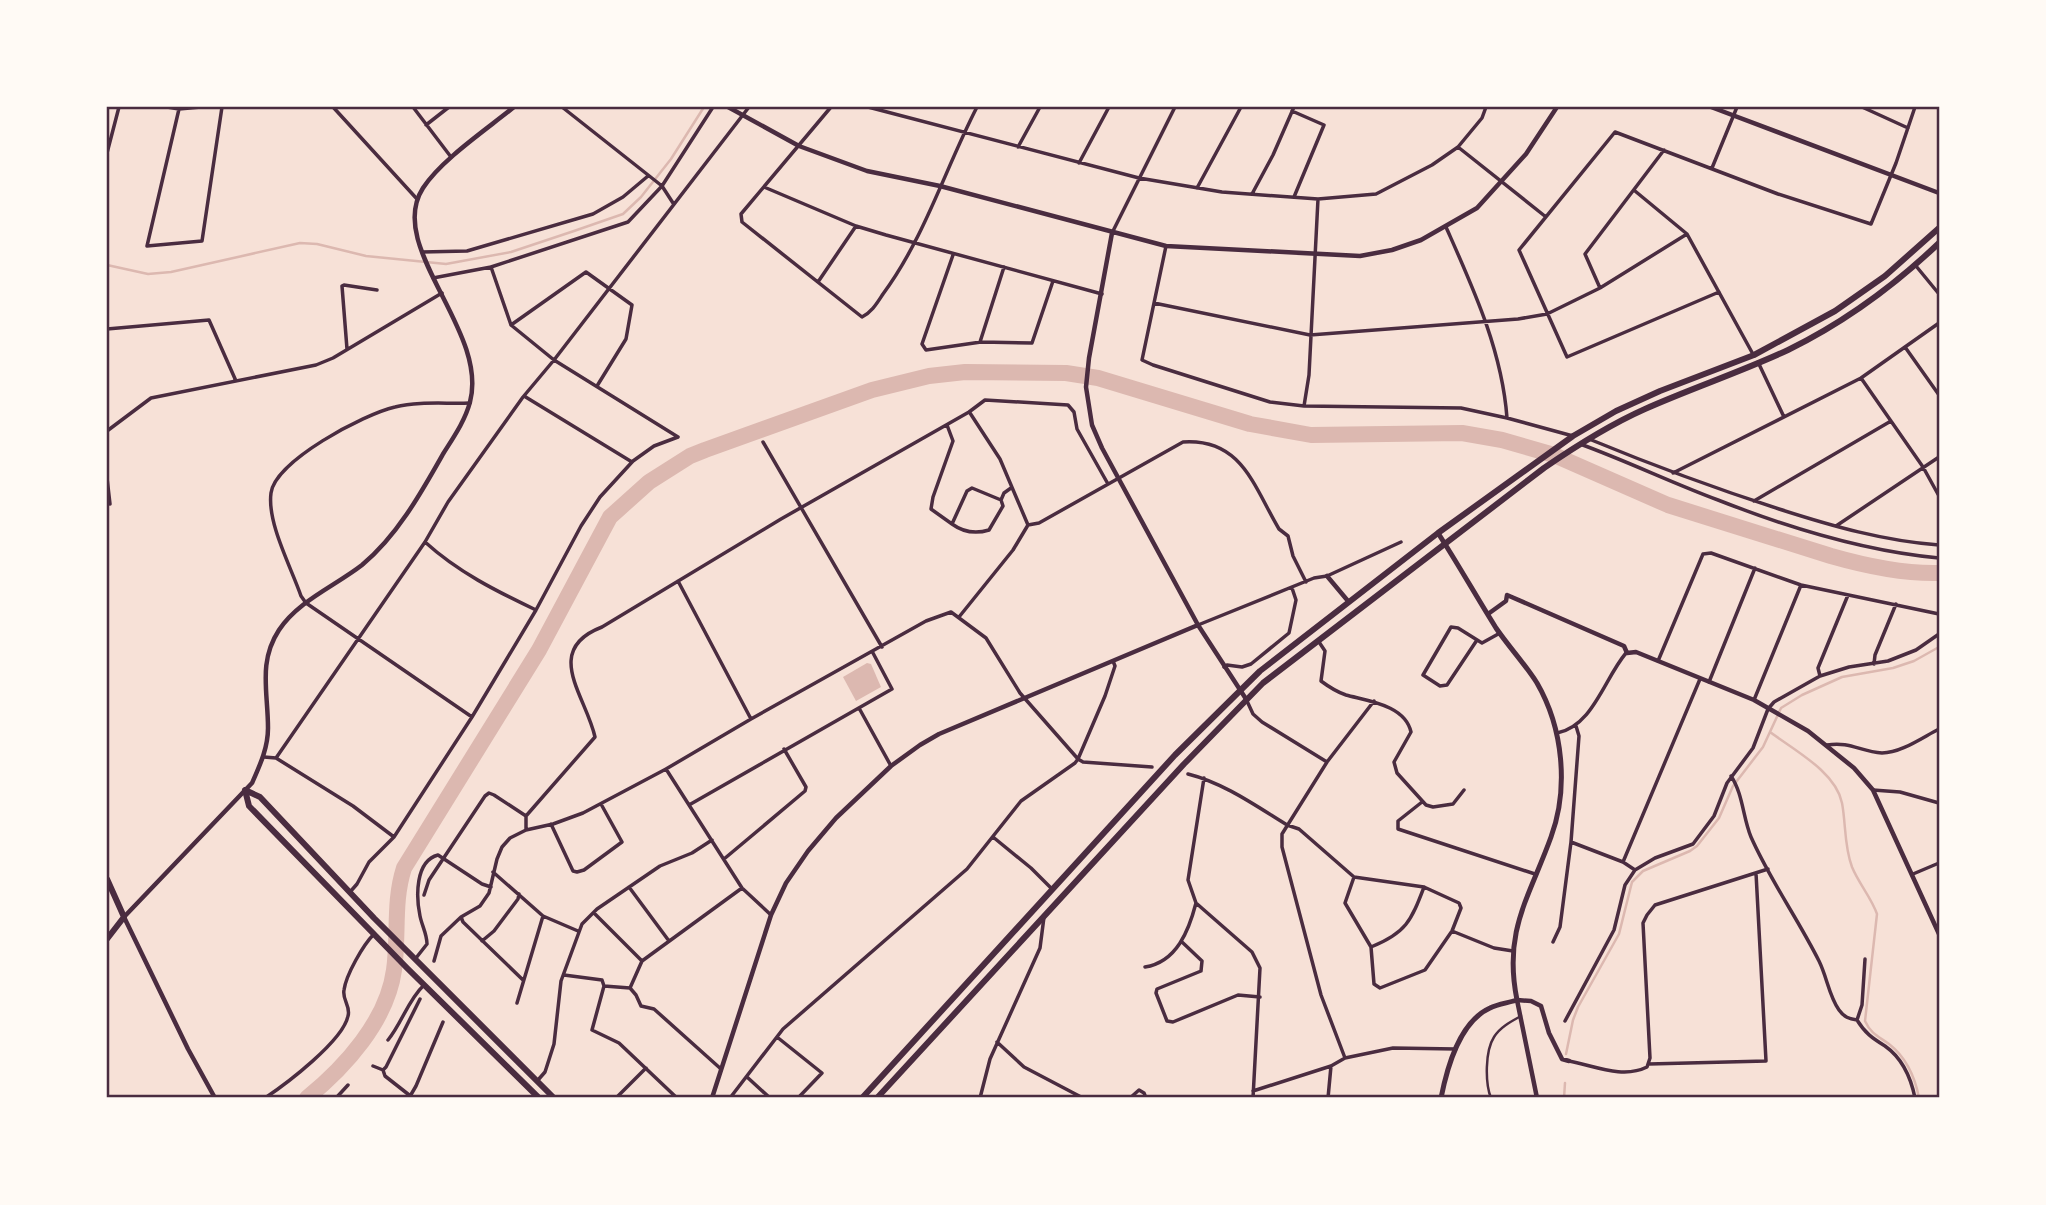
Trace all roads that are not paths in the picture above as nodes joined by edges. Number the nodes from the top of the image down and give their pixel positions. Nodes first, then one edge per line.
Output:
1 (119, 107) edge
2 (167, 107) edge
3 (201, 107) edge
4 (222, 107) edge
5 (333, 107) edge
6 (413, 107) edge
7 (449, 107) edge
8 (514, 107) edge
9 (562, 107) edge
10 (713, 107) edge
11 (727, 107) edge
12 (749, 107) edge
13 (831, 107) edge
14 (868, 107) edge
15 (977, 107) edge
16 (1040, 107) edge
17 (1109, 107) edge
18 (1175, 107) edge
19 (1241, 107) edge
20 (1486, 107) edge
21 (1557, 107) edge
22 (1711, 107) edge
23 (1737, 107) edge
24 (1862, 107) edge
25 (1914, 107) edge
26 (179, 109) junction
27 (1293, 109) edge
28 (743, 115) junction
29 (1734, 116) junction
30 (426, 125) junction
31 (1908, 128) junction
32 (965, 133) junction
33 (799, 146) junction
34 (1018, 147) junction
35 (1458, 147) junction
36 (1664, 150) junction
37 (107, 153) edge
38 (452, 158) junction
39 (1079, 163) junction
40 (1713, 168) junction
41 (1891, 175) junction
42 (648, 176) junction
43 (1139, 178) junction
44 (1503, 181) junction
45 (662, 186) junction
46 (940, 186) junction
47 (764, 187) junction
48 (1196, 188) junction
49 (1635, 191) junction
50 (1939, 193) edge
51 (1252, 194) junction
52 (1294, 197) junction
53 (417, 199) junction
54 (1318, 199) junction
55 (673, 203) junction
56 (1546, 217) junction
57 (856, 226) junction
58 (1446, 227) junction
59 (1939, 228) edge
60 (1112, 233) junction
61 (1687, 234) junction
62 (1939, 243) edge
63 (915, 244) junction
64 (1166, 246) junction
65 (1315, 253) junction
66 (423, 254) junction
67 (953, 255) junction
68 (1915, 264) junction
69 (491, 267) junction
70 (1004, 267) junction
71 (433, 278) junction
72 (1053, 281) junction
73 (818, 282) junction
74 (608, 288) junction
75 (1600, 288) junction
76 (377, 290) dead end
77 (442, 292) junction
78 (1719, 292) junction
79 (1102, 294) junction
80 (1939, 294) edge
81 (1154, 303) junction
82 (1547, 314) junction
83 (1487, 323) junction
84 (1939, 323) edge
85 (511, 325) junction
86 (107, 329) edge
87 (1310, 335) junction
88 (980, 342) junction
89 (1905, 347) junction
90 (347, 349) junction
91 (1754, 355) junction
92 (554, 360) junction
93 (1759, 363) junction
94 (1861, 378) junction
95 (236, 381) junction
96 (597, 386) junction
97 (1939, 395) edge
98 (524, 396) junction
99 (470, 403) junction
100 (1304, 406) junction
101 (969, 412) junction
102 (1784, 417) junction
103 (1507, 418) junction
104 (1891, 421) junction
105 (947, 425) junction
106 (107, 431) edge
107 (1573, 436) junction
108 (1587, 439) junction
109 (763, 442) dead end
110 (1576, 446) junction
111 (1939, 457) edge
112 (632, 462) junction
113 (1923, 467) junction
114 (1672, 474) junction
115 (107, 478) edge
116 (1119, 478) junction
117 (1108, 484) junction
118 (1011, 488) junction
119 (1939, 496) edge
120 (1001, 500) junction
121 (1754, 501) junction
122 (110, 504) dead end
123 (801, 508) junction
124 (952, 524) junction
125 (1028, 525) junction
126 (1835, 527) junction
127 (1438, 533) junction
128 (425, 542) junction
129 (1401, 542) dead end
130 (1445, 544) junction
131 (1939, 545) edge
132 (1939, 558) edge
133 (1755, 568) junction
134 (1327, 576) junction
135 (678, 581) junction
136 (1306, 582) junction
137 (1801, 586) junction
138 (1292, 588) junction
139 (1848, 595) junction
140 (1348, 601) junction
141 (306, 603) junction
142 (1896, 604) junction
143 (536, 610) junction
144 (1488, 614) junction
145 (1939, 614) edge
146 (959, 617) junction
147 (1198, 625) junction
148 (1500, 633) junction
149 (1939, 635) edge
150 (358, 640) junction
151 (1318, 640) junction
152 (1477, 640) junction
153 (882, 647) junction
154 (873, 652) junction
155 (1627, 653) junction
156 (1113, 661) junction
157 (1658, 661) junction
158 (1874, 664) junction
159 (1224, 667) junction
160 (1820, 676) junction
161 (1700, 679) junction
162 (1709, 682) junction
163 (1238, 690) junction
164 (1024, 699) junction
165 (1246, 699) junction
166 (1754, 700) junction
167 (1374, 701) junction
168 (859, 708) junction
169 (1770, 710) junction
170 (472, 717) junction
171 (751, 719) junction
172 (1576, 726) junction
173 (1939, 729) edge
174 (1557, 733) junction
175 (1827, 745) junction
176 (784, 748) junction
177 (264, 757) junction
178 (276, 758) junction
179 (1078, 759) junction
180 (1327, 762) junction
181 (891, 766) junction
182 (1153, 767) dead end
183 (666, 769) junction
184 (1188, 774) dead end
185 (1731, 776) junction
186 (1204, 778) junction
187 (245, 790) junction
188 (1464, 790) dead end
189 (1873, 790) junction
190 (1423, 801) junction
191 (1939, 803) edge
192 (601, 804) junction
193 (689, 805) junction
194 (526, 816) junction
195 (551, 824) junction
196 (1287, 825) junction
197 (526, 830) junction
198 (394, 837) junction
199 (993, 838) junction
200 (712, 840) junction
201 (1571, 842) junction
202 (443, 859) junction
203 (724, 859) junction
204 (1623, 862) junction
205 (1939, 863) edge
206 (1768, 869) junction
207 (1635, 870) junction
208 (493, 872) junction
209 (1756, 873) junction
210 (1535, 874) junction
211 (1913, 874) junction
212 (1354, 877) junction
213 (107, 879) edge
214 (491, 887) junction
215 (629, 887) junction
216 (741, 887) junction
217 (1424, 887) junction
218 (1053, 890) junction
219 (350, 892) junction
220 (519, 894) junction
221 (424, 895) dead end
222 (1196, 903) junction
223 (593, 912) junction
224 (771, 915) junction
225 (543, 916) junction
226 (1044, 916) junction
227 (124, 917) junction
228 (461, 917) junction
229 (578, 931) junction
230 (1452, 932) junction
231 (1939, 934) edge
232 (376, 935) junction
233 (107, 939) edge
234 (482, 941) junction
235 (669, 941) junction
236 (1182, 942) junction
237 (1553, 942) dead end
238 (1371, 947) junction
239 (1514, 951) junction
240 (413, 956) junction
241 (1865, 959) dead end
242 (434, 961) dead end
243 (642, 961) junction
244 (1145, 967) dead end
245 (564, 975) junction
246 (523, 980) junction
247 (424, 985) junction
248 (604, 986) junction
249 (630, 988) junction
250 (1260, 997) junction
251 (420, 999) dead end
252 (1517, 1000) junction
253 (517, 1003) dead end
254 (1521, 1016) junction
255 (1857, 1020) junction
256 (1565, 1021) dead end
257 (443, 1022) dead end
258 (777, 1037) junction
259 (388, 1041) dead end
260 (998, 1042) junction
261 (1456, 1049) junction
262 (1345, 1058) junction
263 (1569, 1061) joint
264 (1648, 1064) junction
265 (373, 1066) dead end
266 (1331, 1066) junction
267 (646, 1068) junction
268 (721, 1069) junction
269 (383, 1070) junction
270 (747, 1077) junction
271 (537, 1081) junction
272 (348, 1085) dead end
273 (1253, 1091) junction
274 (215, 1098) edge
275 (265, 1098) edge
276 (336, 1098) edge
277 (411, 1098) edge
278 (539, 1098) edge
279 (554, 1098) edge
280 (616, 1098) edge
281 (677, 1098) edge
282 (712, 1098) edge
283 (730, 1098) edge
284 (770, 1098) edge
285 (798, 1098) edge
286 (862, 1098) edge
287 (877, 1098) edge
288 (980, 1098) edge
289 (1083, 1098) edge
290 (1130, 1098) edge
291 (1146, 1098) edge
292 (1253, 1098) edge
293 (1328, 1098) edge
294 (1441, 1098) edge
295 (1491, 1098) edge
296 (1537, 1098) edge
297 (1915, 1098) edge

1 - 37 street
2 - 26 street
3 - 26 street
4 - 26 street
5 - 53 street
6 - 30 street
7 - 30 street
8 - 38 street
9 - 42 street
10 - 45 street
11 - 28 street
12 - 28 street
13 - 33 street
14 - 32 street
15 - 32 street
16 - 34 street
17 - 39 street
18 - 43 street
19 - 48 street
20 - 35 street
21 - 44 street
22 - 29 street
23 - 29 street
24 - 31 street
25 - 31 street
27 - 51 street
27 - 52 street
28 - 33 street
28 - 55 street
29 - 40 street
29 - 41 street
30 - 38 street
31 - 41 street
32 - 34 street
32 - 46 street
33 - 46 street
33 - 47 street
34 - 39 street
35 - 44 street
35 - 54 street
36 - 40 street
36 - 49 street
36 - 56 street
38 - 53 street
39 - 43 street
40 - 41 street
41 - 50 street
42 - 45 street
42 - 66 street
43 - 48 street
43 - 60 street
44 - 56 street
44 - 58 street
45 - 55 street
45 - 69 street
46 - 60 street
46 - 63 street
47 - 57 street
47 - 73 street
48 - 51 street
49 - 61 street
49 - 75 street
51 - 52 street
52 - 54 street
53 - 66 street
54 - 65 street
55 - 74 street
56 - 82 street
57 - 63 street
57 - 73 street
58 - 65 street
58 - 83 street
59 - 91 main road
60 - 64 street
60 - 79 street
61 - 75 street
61 - 78 street
62 - 68 main road
63 - 67 street
63 - 73 street
64 - 65 street
64 - 81 street
65 - 87 street
66 - 71 street
67 - 70 street
67 - 88 street
68 - 80 street
68 - 93 main road
69 - 71 street
69 - 85 street
70 - 72 street
70 - 88 street
71 - 77 street
72 - 79 street
72 - 88 street
74 - 85 street
74 - 92 street
74 - 96 street
75 - 82 street
76 - 90 street
77 - 90 street
77 - 99 street
78 - 82 street
78 - 91 street
79 - 116 street
81 - 87 street
81 - 100 street
82 - 83 street
83 - 87 street
83 - 103 street
84 - 89 street
85 - 92 street
86 - 95 street
87 - 100 street
89 - 94 street
89 - 97 street
90 - 95 street
91 - 93 street
91 - 107 main road
92 - 96 street
92 - 98 street
93 - 102 street
93 - 108 main road
94 - 102 street
94 - 104 street
95 - 106 street
96 - 112 street
98 - 112 street
98 - 128 street
99 - 141 street
99 - 141 street
100 - 103 street
101 - 105 street
101 - 117 street
101 - 118 street
102 - 114 street
103 - 107 street
104 - 113 street
104 - 121 street
105 - 123 street
105 - 124 street
107 - 127 main road
108 - 110 main road
108 - 114 street
109 - 123 street
110 - 130 main road
110 - 132 street
111 - 113 street
112 - 143 street
113 - 119 street
113 - 126 street
114 - 121 street
115 - 122 street
116 - 117 street
116 - 136 street
116 - 147 street
117 - 125 street
118 - 120 street
118 - 125 street
120 - 124 street
120 - 124 street
121 - 126 street
123 - 135 street
123 - 153 street
125 - 146 street
126 - 131 street
127 - 130 main road
127 - 140 main road
128 - 143 street
128 - 150 street
129 - 134 street
130 - 144 main road
130 - 151 main road
133 - 137 street
133 - 157 street
133 - 162 street
134 - 136 street
134 - 140 street
135 - 171 street
135 - 194 street
136 - 138 street
137 - 139 street
137 - 166 street
138 - 147 street
138 - 159 street
139 - 142 street
139 - 160 street
140 - 163 main road
141 - 150 street
141 - 177 street
142 - 145 street
142 - 158 street
143 - 170 street
144 - 148 main road
144 - 155 street
146 - 153 street
146 - 164 street
147 - 156 street
147 - 159 street
148 - 152 street
148 - 174 main road
149 - 158 street
150 - 170 street
150 - 178 street
151 - 165 main road
151 - 167 street
152 - 152 street
153 - 154 street
154 - 168 street
154 - 171 street
155 - 157 street
155 - 172 street
156 - 164 street
156 - 179 street
157 - 161 street
158 - 160 street
159 - 163 street
160 - 169 street
161 - 162 street
161 - 204 street
162 - 166 street
163 - 165 street
163 - 218 main road
164 - 179 street
164 - 181 street
165 - 180 street
165 - 226 main road
166 - 169 street
167 - 180 street
167 - 190 street
168 - 176 street
168 - 181 street
169 - 175 street
169 - 185 street
170 - 198 street
171 - 183 street
172 - 174 street
172 - 201 street
173 - 175 street
174 - 210 main road
175 - 189 street
176 - 193 street
176 - 203 street
177 - 178 street
177 - 187 street
178 - 198 street
179 - 182 street
179 - 199 street
180 - 196 street
181 - 224 street
183 - 192 street
183 - 193 street
184 - 186 street
185 - 206 street
185 - 207 street
186 - 196 street
186 - 222 street
187 - 219 main road
187 - 227 street
187 - 232 main road
188 - 190 street
189 - 191 street
189 - 211 street
190 - 210 street
192 - 195 street
192 - 195 street
193 - 200 street
194 - 197 street
194 - 202 street
195 - 197 street
196 - 212 street
196 - 262 street
197 - 208 street
198 - 219 street
199 - 218 street
199 - 258 street
200 - 203 street
200 - 215 street
201 - 204 street
201 - 237 street
202 - 214 street
202 - 221 street
202 - 240 street
203 - 216 street
204 - 207 street
205 - 211 street
206 - 209 street
206 - 255 street
207 - 256 street
208 - 214 street
208 - 220 street
209 - 264 street
209 - 264 street
210 - 239 main road
211 - 231 street
212 - 217 street
212 - 238 street
213 - 227 main road
214 - 228 street
215 - 223 street
215 - 235 street
216 - 224 street
216 - 235 street
217 - 230 street
217 - 238 street
218 - 286 main road
219 - 240 main road
220 - 225 street
220 - 234 street
222 - 236 street
222 - 250 street
223 - 229 street
223 - 243 street
224 - 268 street
225 - 229 street
225 - 246 street
226 - 260 street
226 - 287 main road
227 - 233 main road
227 - 274 street
228 - 234 street
228 - 242 street
229 - 245 street
230 - 238 street
230 - 239 street
232 - 247 main road
232 - 275 street
234 - 246 street
235 - 243 street
236 - 244 street
236 - 250 street
239 - 252 main road
240 - 271 main road
241 - 255 street
243 - 249 street
245 - 248 street
245 - 271 street
246 - 253 street
247 - 259 street
247 - 278 main road
248 - 249 street
248 - 267 street
249 - 268 street
250 - 273 street
251 - 269 street
252 - 254 street
252 - 261 main road
252 - 263 street
254 - 295 street
254 - 296 street
255 - 297 street
257 - 277 street
258 - 270 street
258 - 285 street
260 - 288 street
260 - 289 street
261 - 262 street
261 - 294 main road
262 - 266 street
263 - 264 street
265 - 269 street
266 - 273 street
266 - 293 street
267 - 280 street
267 - 281 street
268 - 282 street
269 - 277 street
270 - 283 street
270 - 284 street
271 - 279 main road
272 - 276 street
273 - 292 street
290 - 291 street

